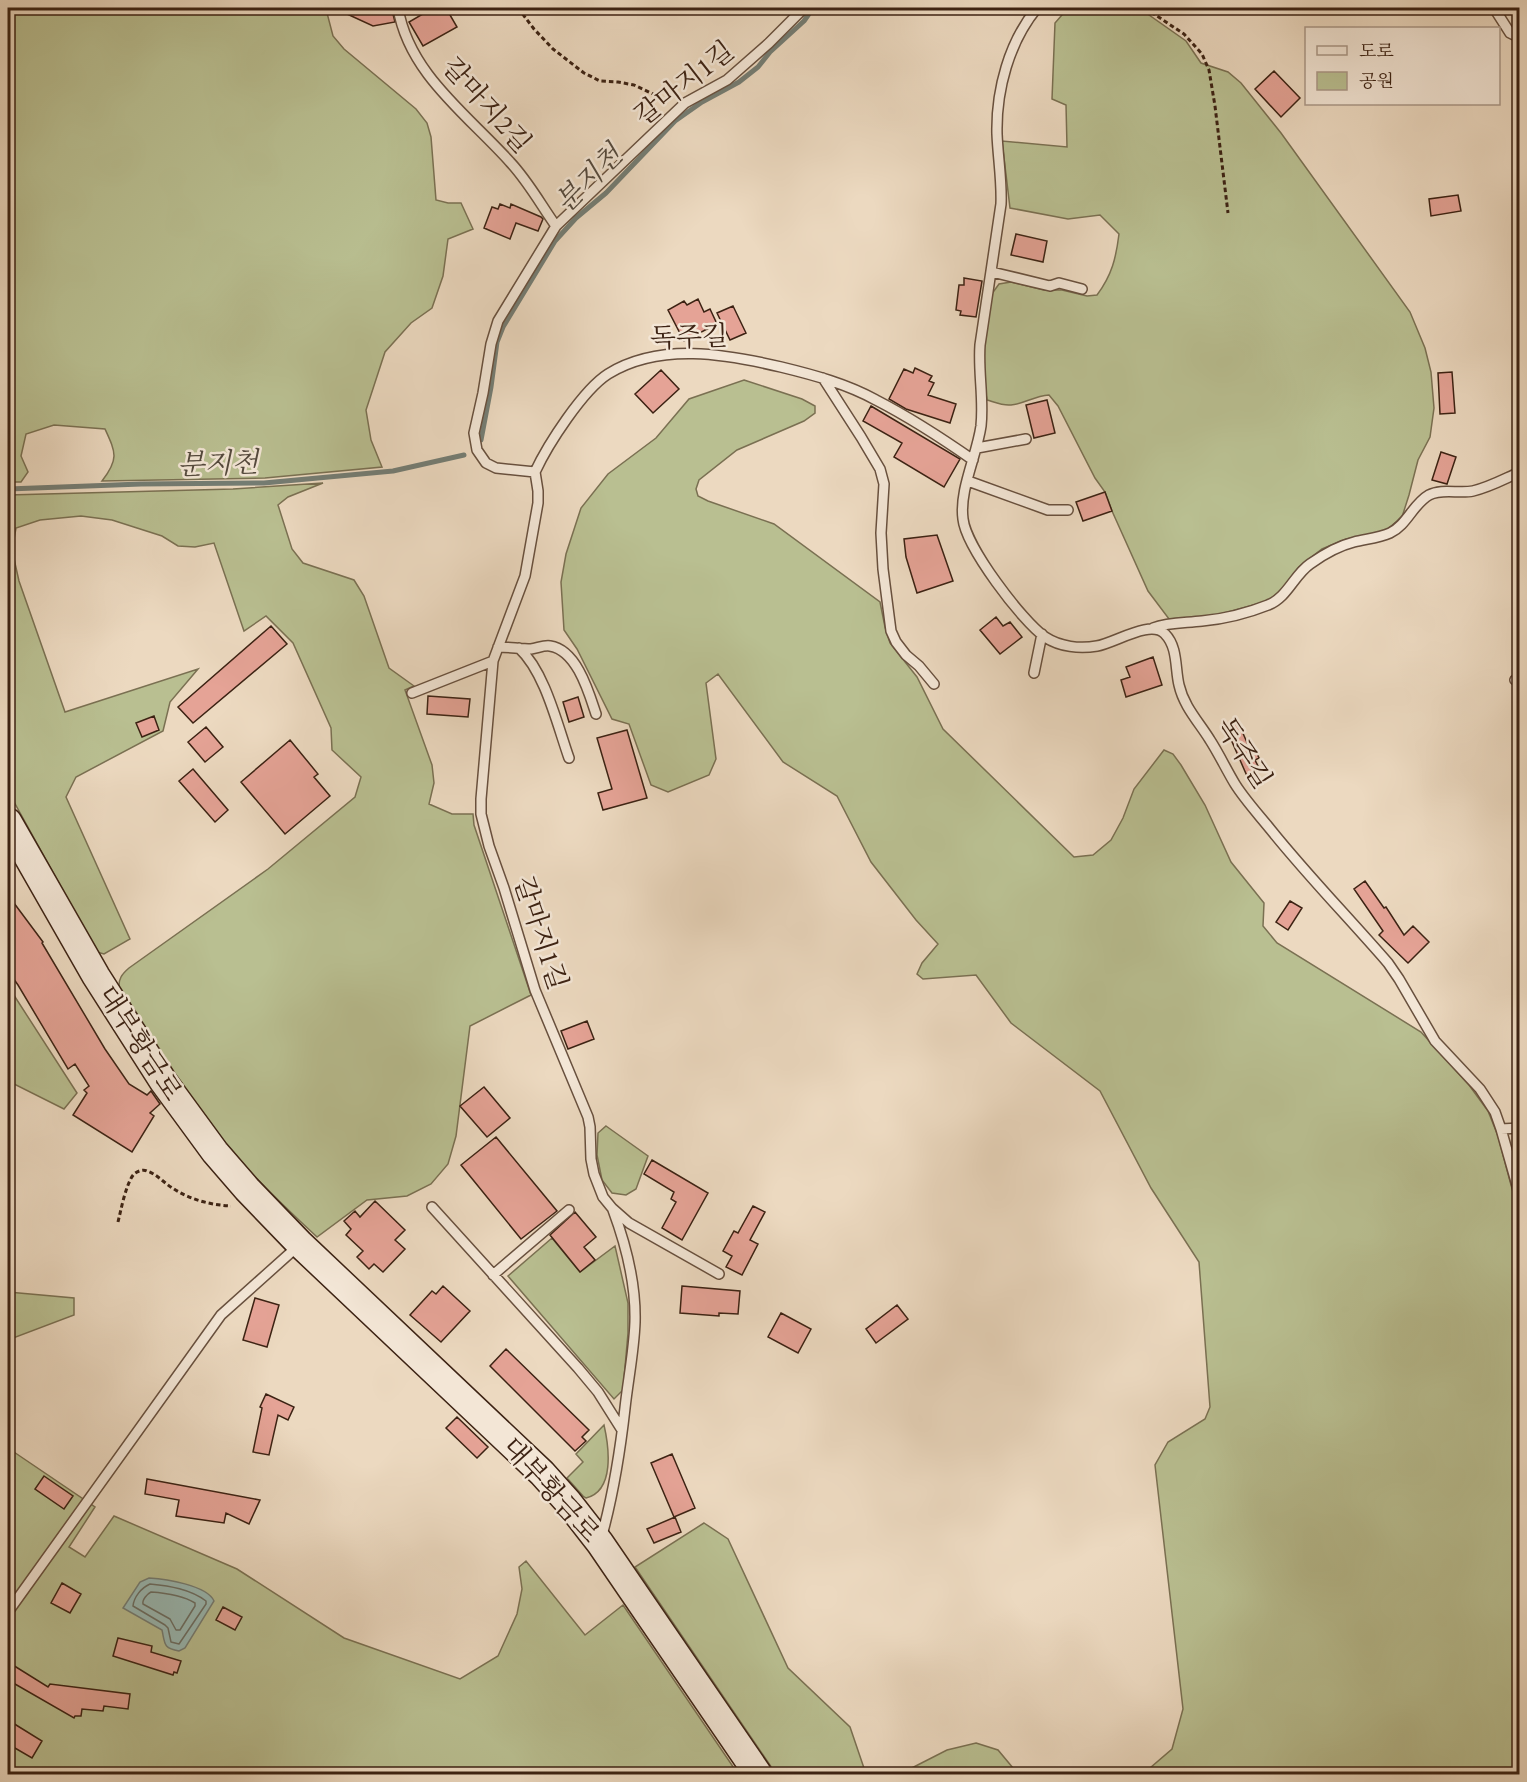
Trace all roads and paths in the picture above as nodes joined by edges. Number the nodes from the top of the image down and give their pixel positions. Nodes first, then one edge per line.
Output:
1 (398, 8) edge
2 (464, 8) edge
3 (476, 8) edge
4 (518, 8) edge
5 (804, 8) edge
6 (1036, 8) edge
7 (1145, 8) edge
8 (1494, 8) edge
9 (1520, 38) edge
10 (672, 115) junction
11 (1228, 213) dead end
12 (556, 226) junction
13 (992, 272) junction
14 (1082, 289) dead end
15 (823, 378) junction
16 (1026, 439) dead end
17 (977, 448) junction
18 (973, 460) junction
19 (535, 472) junction
20 (1520, 472) edge
21 (968, 481) junction
22 (1068, 510) dead end
23 (1150, 629) junction
24 (1041, 634) junction
25 (498, 647) junction
26 (519, 648) junction
27 (493, 660) junction
28 (1035, 674) dead end
29 (934, 684) dead end
30 (412, 693) dead end
31 (596, 714) dead end
32 (569, 758) dead end
33 (8, 822) edge
34 (1520, 1128) edge
35 (1501, 1129) junction
36 (1520, 1196) edge
37 (259, 1202) junction
38 (432, 1207) dead end
39 (612, 1208) junction
40 (569, 1210) dead end
41 (118, 1222) dead end
42 (300, 1244) junction
43 (719, 1274) dead end
44 (494, 1275) junction
45 (622, 1430) junction
46 (600, 1543) junction
47 (8, 1612) edge
48 (758, 1774) edge

1 - 12 lane, 갈마지2길
2 - 3 path
4 - 10 path
5 - 10 lane, 갈마지1길
6 - 13 lane
7 - 11 path
8 - 9 lane
10 - 12 lane, 갈마지1길
12 - 19 lane, 갈마지1길
13 - 14 lane
13 - 17 lane
15 - 18 lane, 독주길
15 - 19 lane, 독주길
15 - 29 lane
16 - 17 lane
17 - 18 lane
18 - 21 lane
19 - 25 lane, 갈마지1길
20 - 23 lane
21 - 22 lane
21 - 24 lane
23 - 24 lane
23 - 35 lane, 독주길
24 - 28 lane
25 - 26 lane
25 - 27 lane, 갈마지1길
26 - 31 lane
26 - 32 lane
27 - 30 lane
27 - 39 lane, 갈마지1길
33 - 37 main road, 대부황금로
34 - 35 lane
35 - 36 lane, 독주길
37 - 41 path
37 - 42 main road, 대부황금로
38 - 44 lane
39 - 43 lane, 갈마지1길
39 - 45 lane, 갈마지1길
40 - 44 lane
42 - 46 main road, 대부황금로
42 - 47 lane
44 - 45 lane
45 - 46 lane, 갈마지1길
46 - 48 main road, 대부황금로

